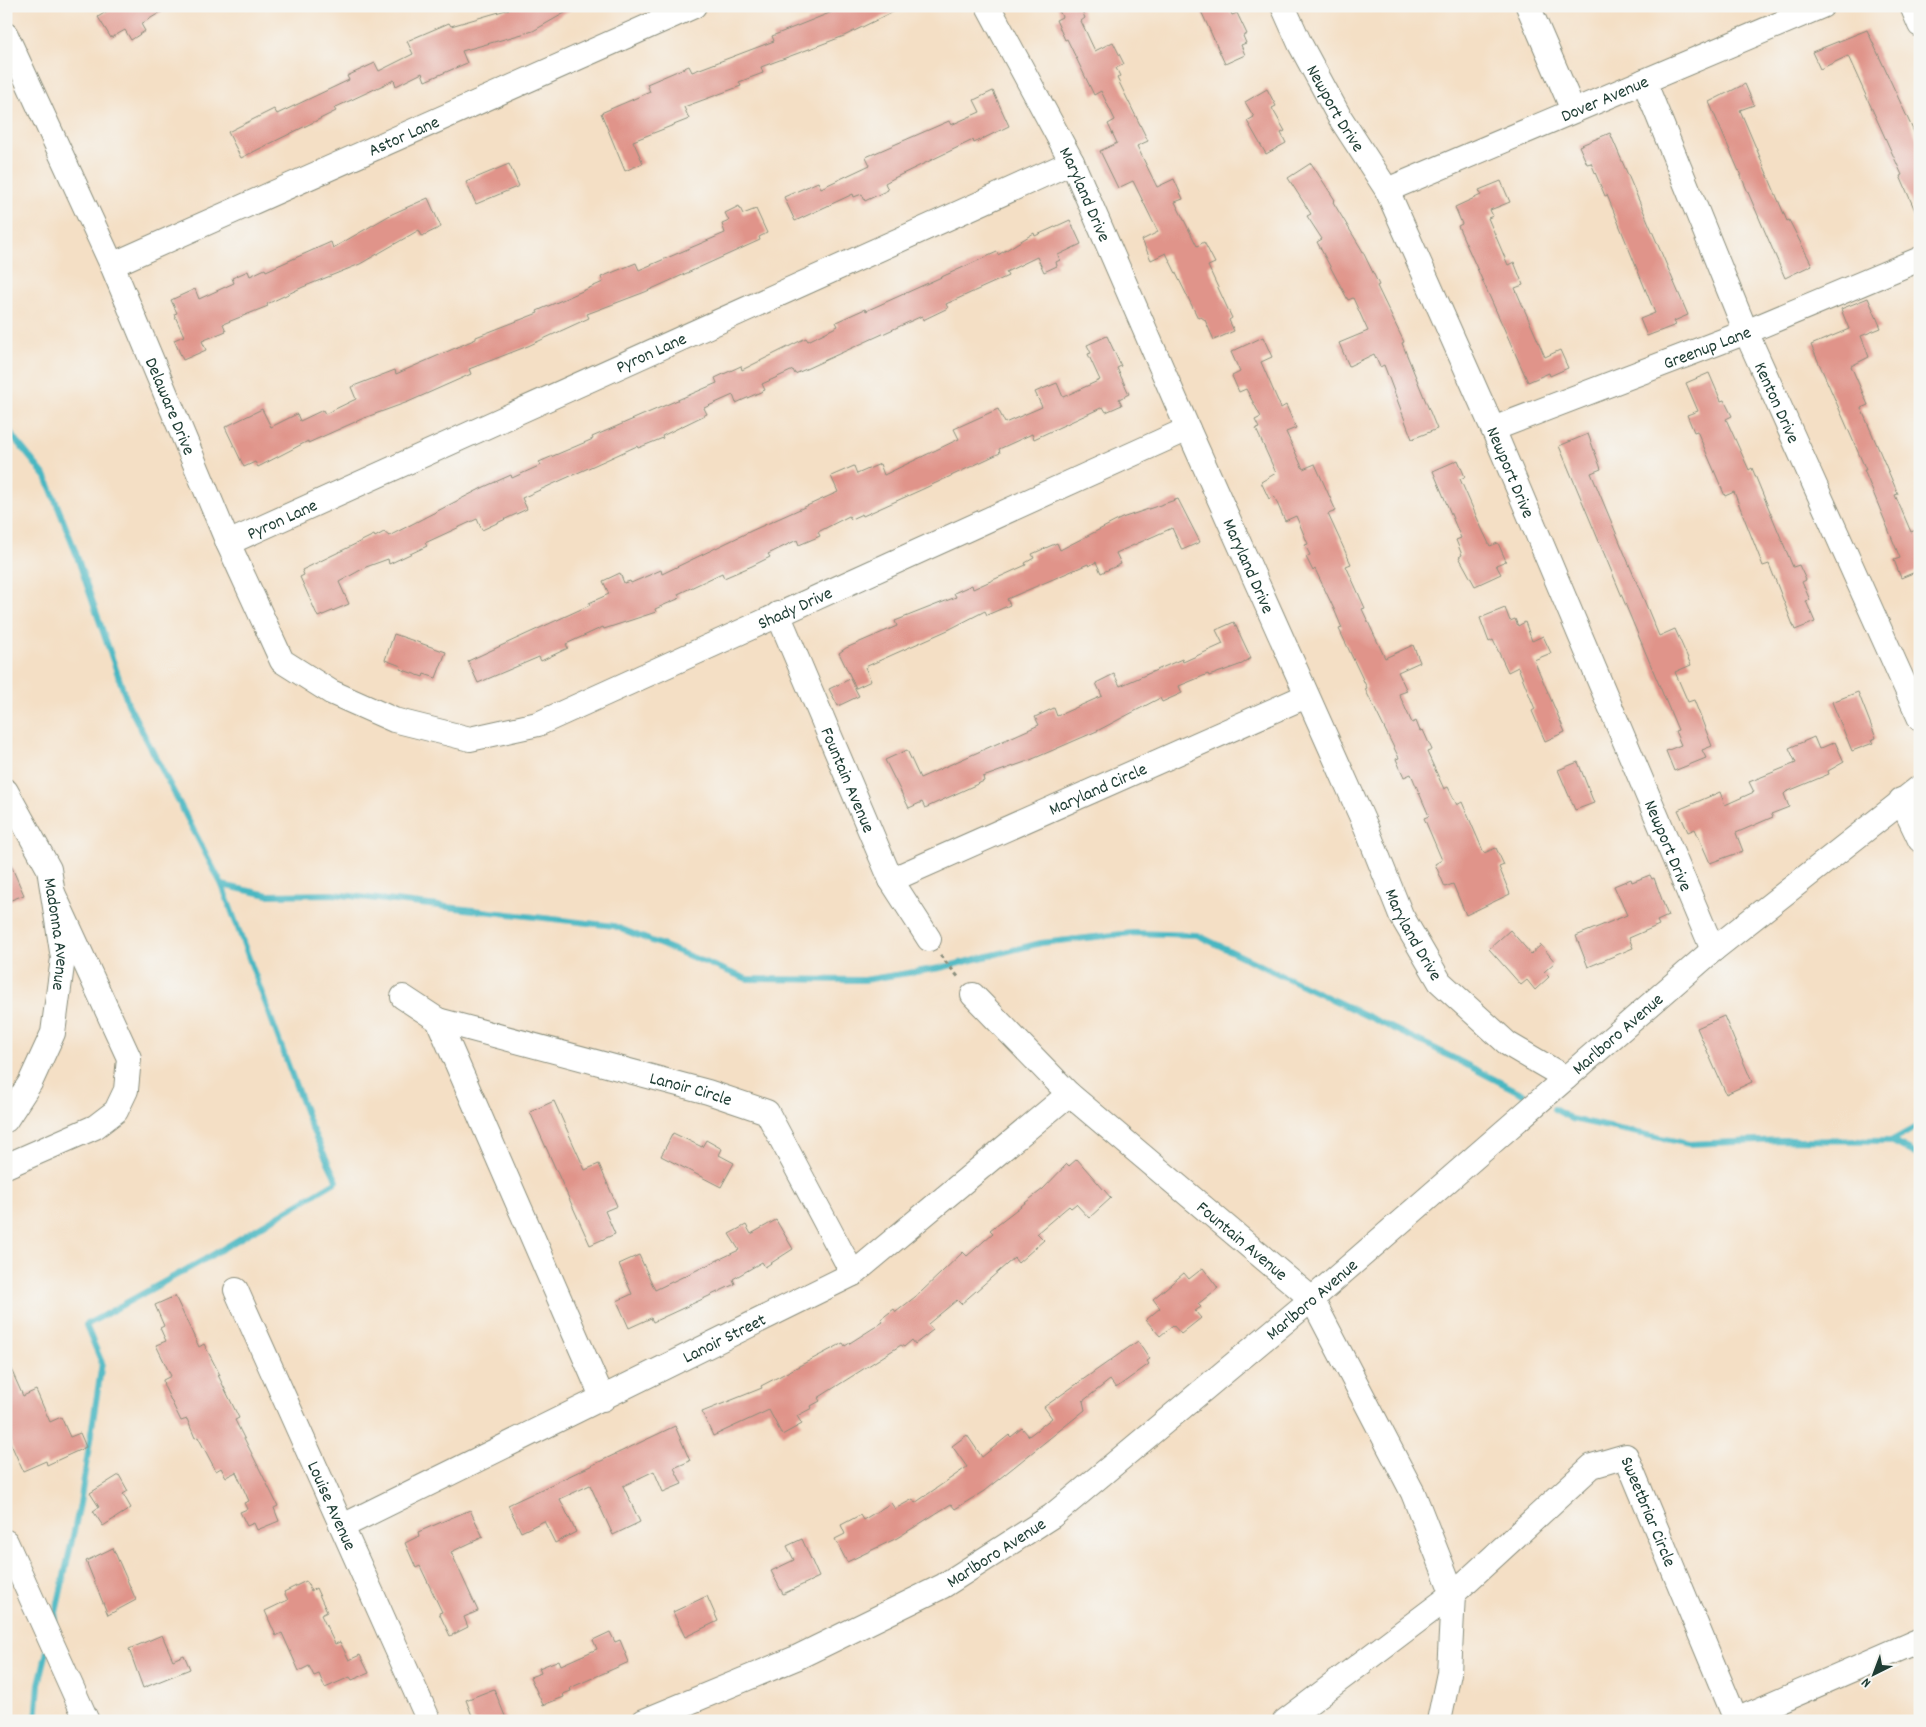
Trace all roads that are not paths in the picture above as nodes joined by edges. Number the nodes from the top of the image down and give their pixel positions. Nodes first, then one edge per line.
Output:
1 (694, 6) edge
2 (988, 6) edge
3 (1283, 6) edge
4 (1528, 6) edge
5 (1822, 6) edge
6 (1912, 6) edge
7 (1920, 25) edge
8 (6, 35) edge
9 (1644, 81) junction
10 (1573, 110) junction
11 (1072, 162) junction
12 (1387, 190) junction
13 (1920, 259) edge
14 (112, 266) junction
15 (1746, 332) junction
16 (1188, 430) junction
17 (1493, 430) junction
18 (228, 543) junction
19 (778, 614) junction
20 (1306, 696) junction
21 (1920, 719) edge
22 (394, 720) joint
23 (6, 791) edge
24 (1910, 793) edge
25 (1920, 840) edge
26 (891, 880) junction
27 (53, 893) junction
28 (935, 948) road end
29 (1713, 950) junction
30 (966, 986) road end
31 (403, 997) dead end
32 (438, 1020) junction
33 (1566, 1078) junction
34 (1069, 1094) junction
35 (6, 1120) edge
36 (6, 1166) edge
37 (853, 1274) junction
38 (236, 1290) dead end
39 (1312, 1299) junction
40 (604, 1399) junction
41 (343, 1526) junction
42 (6, 1542) edge
43 (1453, 1594) junction
44 (1920, 1640) edge
45 (1735, 1720) edge
46 (87, 1721) edge
47 (429, 1721) edge
48 (644, 1721) edge
49 (1285, 1721) edge
50 (1439, 1721) edge

1 - 14 street, Astor Lane
2 - 11 street, Maryland Drive
3 - 12 street, Newport Drive
4 - 10 street
5 - 9 street, Dover Avenue
6 - 7 street
8 - 14 street, Delaware Drive
9 - 10 street, Dover Avenue
9 - 15 street, Kenton Drive
10 - 12 street, Dover Avenue
11 - 16 street, Maryland Drive
11 - 18 street, Pyron Lane
12 - 17 street, Newport Drive
13 - 15 street, Greenup Lane
14 - 18 street, Delaware Drive
15 - 17 street, Greenup Lane
15 - 21 street, Kenton Drive
16 - 19 street, Shady Drive
16 - 20 street, Maryland Drive
17 - 29 street, Newport Drive
18 - 22 street, Delaware Drive
19 - 22 street, Shady Drive
19 - 26 street, Fountain Avenue
20 - 26 street, Maryland Circle
20 - 33 street, Maryland Drive
23 - 27 street, Madonna Avenue
24 - 25 street
24 - 29 street, Marlboro Avenue
26 - 28 street, Fountain Avenue
27 - 35 street, Madonna Avenue
27 - 36 street
29 - 33 street, Marlboro Avenue
30 - 34 street, Fountain Avenue
31 - 32 street, Lanoir Circle
32 - 37 street, Lanoir Circle
32 - 40 street
33 - 39 street, Marlboro Avenue
34 - 37 street, Lanoir Street
34 - 39 street, Fountain Avenue
37 - 40 street, Lanoir Street
38 - 41 street, Louise Avenue
39 - 43 street, Fountain Avenue
39 - 48 street, Marlboro Avenue
40 - 41 street, Lanoir Street
41 - 47 street, Louise Avenue
42 - 46 street
43 - 45 street, Sweetbriar Circle
43 - 49 street
43 - 50 street, Fountain Avenue
44 - 45 street

